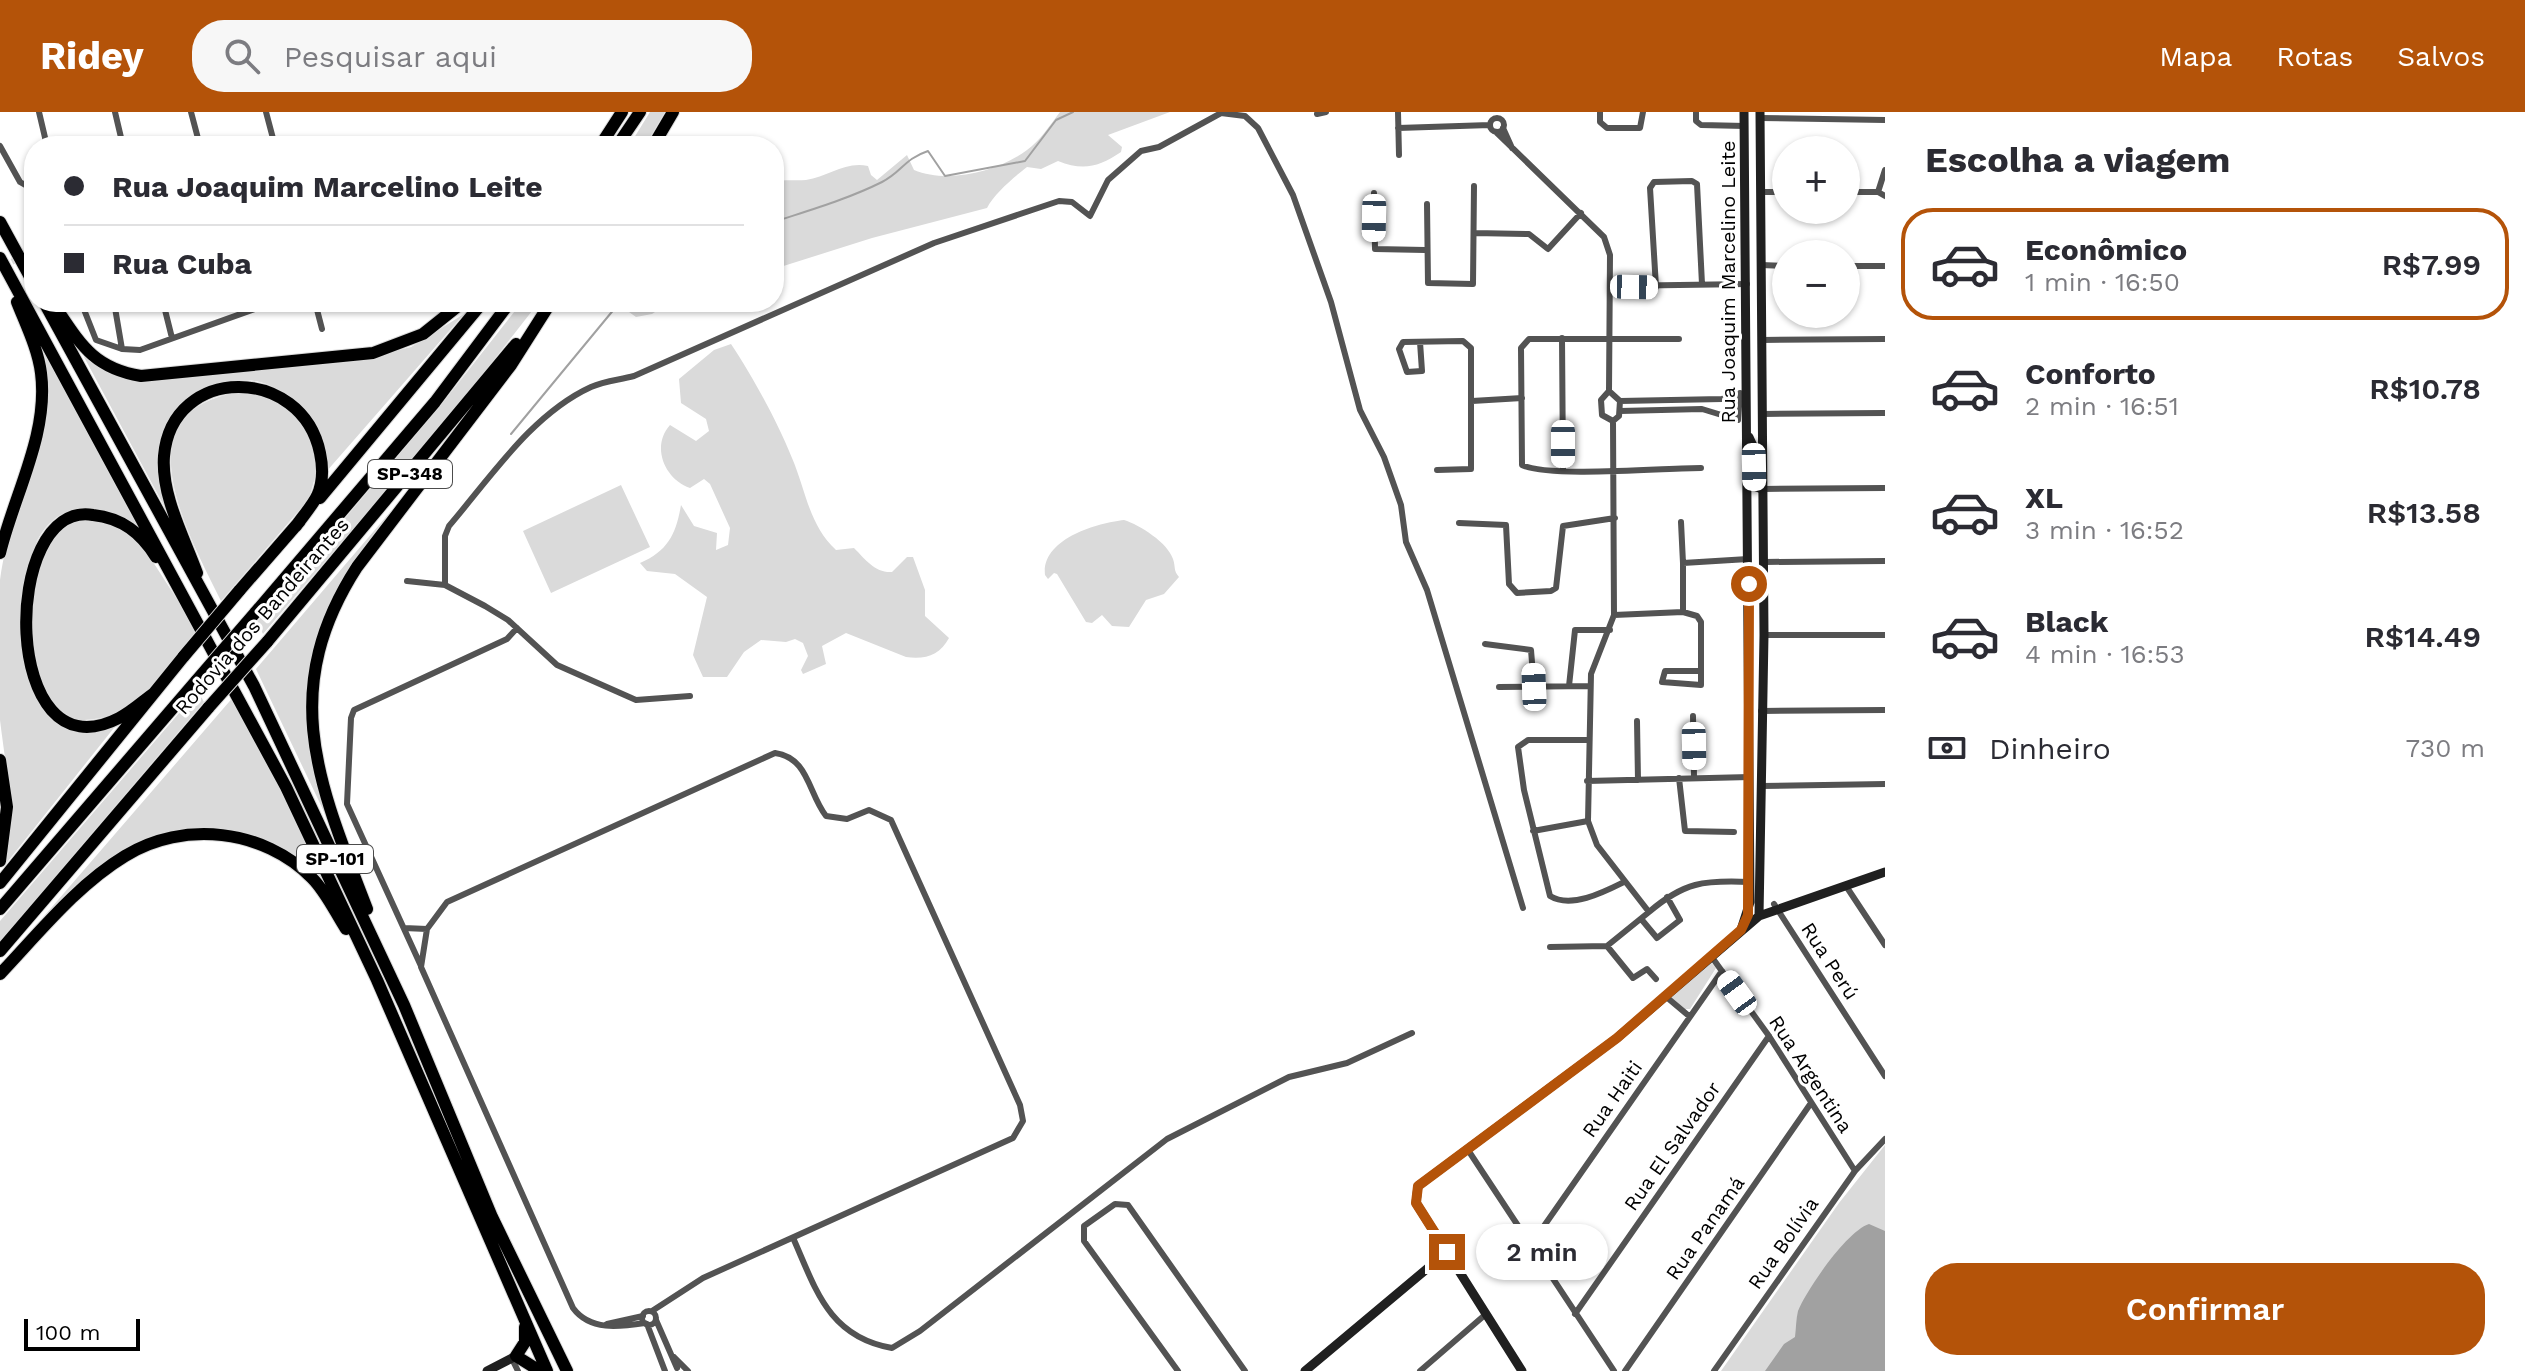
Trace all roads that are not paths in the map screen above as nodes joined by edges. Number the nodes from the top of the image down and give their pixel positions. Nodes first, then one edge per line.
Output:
1 (39, 112) edge
2 (115, 112) edge
3 (191, 112) edge
4 (266, 112) edge
5 (622, 112) edge
6 (640, 112) edge
7 (673, 112) edge
8 (1326, 112) edge
9 (1398, 112) edge
10 (1600, 112) edge
11 (1643, 112) edge
12 (1696, 112) edge
13 (1744, 112) edge
14 (1317, 114) edge
15 (1498, 115) edge
16 (1760, 115) edge
17 (1885, 120) edge
18 (1490, 125) junction
19 (1398, 128) junction
20 (1503, 128) junction
21 (1496, 132) junction
22 (1745, 132) junction
23 (45, 136) edge
24 (121, 136) edge
25 (197, 136) edge
26 (272, 136) edge
27 (606, 136) edge
28 (624, 136) edge
29 (659, 136) edge
30 (1760, 138) junction
31 (0, 146) edge
32 (1512, 148) junction
33 (1399, 155) dead end
34 (1745, 159) junction
35 (1760, 159) junction
36 (1885, 170) edge
37 (24, 184) edge
38 (1474, 186) dead end
39 (1760, 192) junction
40 (1772, 192) edge
41 (1374, 193) dead end
42 (1860, 193) edge
43 (1882, 194) edge
44 (1427, 204) dead end
45 (1581, 213) junction
46 (0, 222) edge
47 (1474, 233) junction
48 (11, 242) junction
49 (1425, 250) junction
50 (0, 258) edge
51 (24, 261) edge
52 (1761, 265) junction
53 (1772, 265) edge
54 (24, 266) edge
55 (1860, 266) edge
56 (1885, 266) edge
57 (1702, 284) junction
58 (1747, 284) junction
59 (1611, 286) junction
60 (1656, 287) junction
61 (24, 302) edge
62 (784, 310) edge
63 (30, 312) edge
64 (49, 312) edge
65 (59, 312) edge
66 (85, 312) edge
67 (116, 312) edge
68 (166, 312) edge
69 (245, 312) edge
70 (318, 312) edge
71 (450, 312) edge
72 (475, 312) edge
73 (502, 312) edge
74 (542, 312) edge
75 (544, 312) edge
76 (778, 312) edge
77 (242, 313) joint
78 (322, 329) dead end
79 (1747, 332) junction
80 (172, 338) junction
81 (1562, 338) junction
82 (1611, 338) junction
83 (1679, 339) dead end
84 (1885, 339) edge
85 (1761, 340) junction
86 (1420, 342) junction
87 (122, 349) junction
88 (1748, 379) junction
89 (1609, 391) junction
90 (1738, 395) junction
91 (1522, 398) junction
92 (1761, 398) junction
93 (1472, 401) junction
94 (1620, 401) junction
95 (1620, 411) junction
96 (1885, 413) edge
97 (1762, 414) junction
98 (1738, 420) junction
99 (1613, 421) junction
100 (1747, 434) junction
101 (1701, 468) dead end
102 (1613, 469) junction
103 (1437, 470) dead end
104 (1563, 470) junction
105 (1885, 488) edge
106 (1762, 489) junction
107 (1615, 518) junction
108 (1681, 522) dead end
109 (1459, 523) dead end
110 (296, 526) junction
111 (26, 548) dead end
112 (0, 553) edge
113 (1748, 559) junction
114 (1885, 561) edge
115 (1764, 562) junction
116 (1683, 563) junction
117 (407, 581) dead end
118 (1764, 583) junction
119 (1749, 584) junction
120 (445, 585) junction
121 (211, 609) junction
122 (1683, 612) junction
123 (1614, 615) junction
124 (1749, 615) junction
125 (1764, 615) junction
126 (198, 620) junction
127 (517, 628) junction
128 (1610, 630) junction
129 (1764, 635) junction
130 (1885, 635) edge
131 (1485, 644) dead end
132 (1701, 671) junction
133 (1569, 686) junction
134 (1590, 686) junction
135 (1499, 687) dead end
136 (1534, 687) junction
137 (154, 693) junction
138 (690, 696) dead end
139 (33, 706) dead end
140 (1885, 710) edge
141 (1761, 711) junction
142 (1693, 716) dead end
143 (1637, 721) dead end
144 (1587, 740) junction
145 (0, 760) edge
146 (1694, 777) junction
147 (1750, 777) junction
148 (1679, 778) junction
149 (1638, 780) junction
150 (1587, 781) junction
151 (1885, 784) edge
152 (1761, 786) junction
153 (1588, 821) junction
154 (1533, 831) junction
155 (1734, 832) dead end
156 (0, 861) edge
157 (1885, 872) edge
158 (1624, 882) junction
159 (1749, 882) junction
160 (0, 883) edge
161 (1846, 886) junction
162 (1762, 890) junction
163 (1667, 897) junction
164 (1779, 907) junction
165 (1523, 908) dead end
166 (0, 909) edge
167 (1649, 912) junction
168 (1759, 916) junction
169 (1642, 920) junction
170 (404, 928) junction
171 (427, 929) junction
172 (1741, 930) junction
173 (1885, 945) edge
174 (1607, 946) junction
175 (1550, 947) dead end
176 (0, 951) edge
177 (1711, 956) junction
178 (421, 967) junction
179 (1722, 971) junction
180 (0, 974) edge
181 (1656, 979) dead end
182 (377, 980) junction
183 (1664, 995) junction
184 (404, 1005) junction
185 (1689, 1016) junction
186 (1412, 1033) dead end
187 (1769, 1036) junction
188 (1885, 1076) edge
189 (1811, 1103) junction
190 (1885, 1139) edge
191 (1468, 1150) junction
192 (1855, 1171) junction
193 (794, 1240) junction
194 (1530, 1246) junction
195 (1447, 1252) junction
196 (1486, 1314) junction
197 (1575, 1314) junction
198 (655, 1316) junction
199 (522, 1317) junction
200 (540, 1320) junction
201 (645, 1321) junction
202 (673, 1356) junction
203 (514, 1357) junction
204 (678, 1370) edge
205 (487, 1371) edge
206 (518, 1371) edge
207 (540, 1371) edge
208 (547, 1371) edge
209 (567, 1371) edge
210 (575, 1371) edge
211 (667, 1371) edge
212 (688, 1371) edge
213 (1178, 1371) edge
214 (1246, 1371) edge
215 (1305, 1371) edge
216 (1420, 1371) edge
217 (1522, 1371) edge
218 (1614, 1371) edge
219 (1625, 1371) edge
220 (1714, 1371) edge

1 - 23 street
2 - 24 street
3 - 25 street
4 - 26 street
5 - 27 highway
6 - 28 highway
7 - 29 highway
8 - 14 street
9 - 19 street
10 - 11 street
12 - 22 street
13 - 22 main road, Rua Joaquim Marcelino Leite
15 - 18 street
15 - 20 street
16 - 17 street
16 - 30 main road, Rua Joaquim Marcelino Leite
18 - 19 street
18 - 21 street
19 - 33 street
20 - 21 street
20 - 32 street
21 - 32 street
22 - 30 main road
22 - 34 main road, Rua Joaquim Marcelino Leite
30 - 35 main road, Rua Joaquim Marcelino Leite
31 - 37 street
32 - 45 street
34 - 35 main road
34 - 58 main road, Rua Joaquim Marcelino Leite
35 - 39 main road, Rua Joaquim Marcelino Leite
36 - 43 street
38 - 47 street
39 - 40 street
39 - 52 main road, Rua Joaquim Marcelino Leite
41 - 49 street
42 - 43 street
44 - 49 street
45 - 47 street
45 - 59 street
46 - 48 highway
47 - 49 street
48 - 51 highway
48 - 54 highway
50 - 61 highway, SP-101
50 - 112 highway
52 - 53 street
52 - 85 main road, Rua Joaquim Marcelino Leite
55 - 56 street
57 - 58 street
57 - 60 street
57 - 60 street
58 - 79 main road, Rua Joaquim Marcelino Leite
59 - 60 street
59 - 82 street
62 - 165 street
63 - 126 highway, SP-101
64 - 121 highway, SP-101
65 - 71 highway
66 - 87 street
67 - 87 street
68 - 80 street
69 - 77 street
70 - 78 street
72 - 110 highway
73 - 166 highway, Rodovia dos Bandeirantes / SP-348, bridge
74 - 176 highway, Rodovia dos Bandeirantes / SP-348, bridge
75 - 184 highway
76 - 120 street
77 - 80 street
79 - 88 main road, Rua Joaquim Marcelino Leite
79 - 92 main road
80 - 87 street
81 - 82 street
81 - 91 street
81 - 104 street
82 - 83 street
82 - 89 street
84 - 85 street
85 - 92 main road, Rua Joaquim Marcelino Leite
86 - 86 street
86 - 93 street
88 - 90 street
88 - 100 main road, Rua Joaquim Marcelino Leite
89 - 94 street
89 - 99 street
90 - 94 street
90 - 98 street
91 - 93 street
91 - 104 street
92 - 97 main road, Rua Joaquim Marcelino Leite
93 - 103 street
94 - 95 street
95 - 98 street
95 - 99 street
96 - 97 street
97 - 106 main road, Rua Joaquim Marcelino Leite
98 - 100 street
99 - 102 street
100 - 106 main road
100 - 113 main road, Rua Joaquim Marcelino Leite
101 - 102 street
102 - 104 street
102 - 107 street
105 - 106 street
106 - 115 main road, Rua Joaquim Marcelino Leite
107 - 109 street
107 - 123 street
108 - 116 street
110 - 121 highway
110 - 137 highway, bridge
111 - 126 highway
113 - 116 street
113 - 119 main road, Rua Joaquim Marcelino Leite
114 - 115 street
115 - 118 main road, Rua Joaquim Marcelino Leite
116 - 122 street
117 - 120 street
118 - 119 main road
118 - 125 main road, Rua Joaquim Marcelino Leite
119 - 124 main road, Rua Joaquim Marcelino Leite
120 - 127 street
121 - 184 highway, SP-101
122 - 123 street
122 - 132 street
123 - 128 street
124 - 125 main road
124 - 147 main road, Rua Joaquim Marcelino Leite
125 - 129 main road, Rua Joaquim Marcelino Leite
126 - 182 highway, SP-101
127 - 138 street
127 - 170 street
128 - 133 street
128 - 134 street
129 - 130 street
129 - 141 main road, Rua Joaquim Marcelino Leite
131 - 136 street
132 - 132 street
133 - 134 street
133 - 136 street
134 - 144 street
135 - 136 street
137 - 139 highway
137 - 160 highway
140 - 141 street
141 - 152 main road, Rua Joaquim Marcelino Leite
142 - 146 street
143 - 149 street
144 - 150 street
144 - 154 street
145 - 156 highway
146 - 147 street
146 - 148 street
147 - 159 main road, Rua Joaquim Marcelino Leite
148 - 149 street
148 - 155 street
149 - 150 street
150 - 153 street
151 - 152 street
152 - 162 main road, Rua Joaquim Marcelino Leite
153 - 154 street
153 - 158 street
154 - 158 street
157 - 161 main road
158 - 167 street
159 - 163 street
159 - 172 main road, Rua Joaquim Marcelino Leite
161 - 164 main road
161 - 173 street
162 - 164 main road
162 - 168 main road, Rua Joaquim Marcelino Leite
163 - 167 street
163 - 169 street
164 - 168 main road
164 - 188 street, Rua Perú
167 - 169 street
168 - 172 main road
169 - 174 street
170 - 171 street
170 - 178 street
171 - 178 street
171 - 193 street
172 - 177 main road
174 - 175 street
174 - 181 street
177 - 179 street, Rua Argentina
177 - 183 main road
178 - 201 street
179 - 185 street, Rua Haiti
179 - 187 street, Rua Argentina
180 - 182 highway
182 - 199 highway, SP-101
183 - 185 street
183 - 191 main road
184 - 200 highway, SP-101
185 - 194 street, Rua Haiti
186 - 193 street
187 - 189 street, Rua Argentina
187 - 197 street, Rua El Salvador
189 - 192 street, Rua Argentina
189 - 219 street, Rua Panamá
190 - 192 street, Rua Bolívia
191 - 194 street
191 - 195 main road
192 - 220 street, Rua Bolívia
193 - 198 street
194 - 197 street
195 - 196 main road
195 - 215 main road
196 - 216 street
196 - 217 main road
197 - 218 street
198 - 201 street
198 - 201 street
198 - 202 street
199 - 203 highway
199 - 208 highway, SP-101
200 - 209 highway, SP-101
200 - 210 highway
201 - 211 street
202 - 204 street
202 - 212 street
203 - 205 main road
203 - 206 street
203 - 207 highway
204 - 211 street
213 - 214 street

